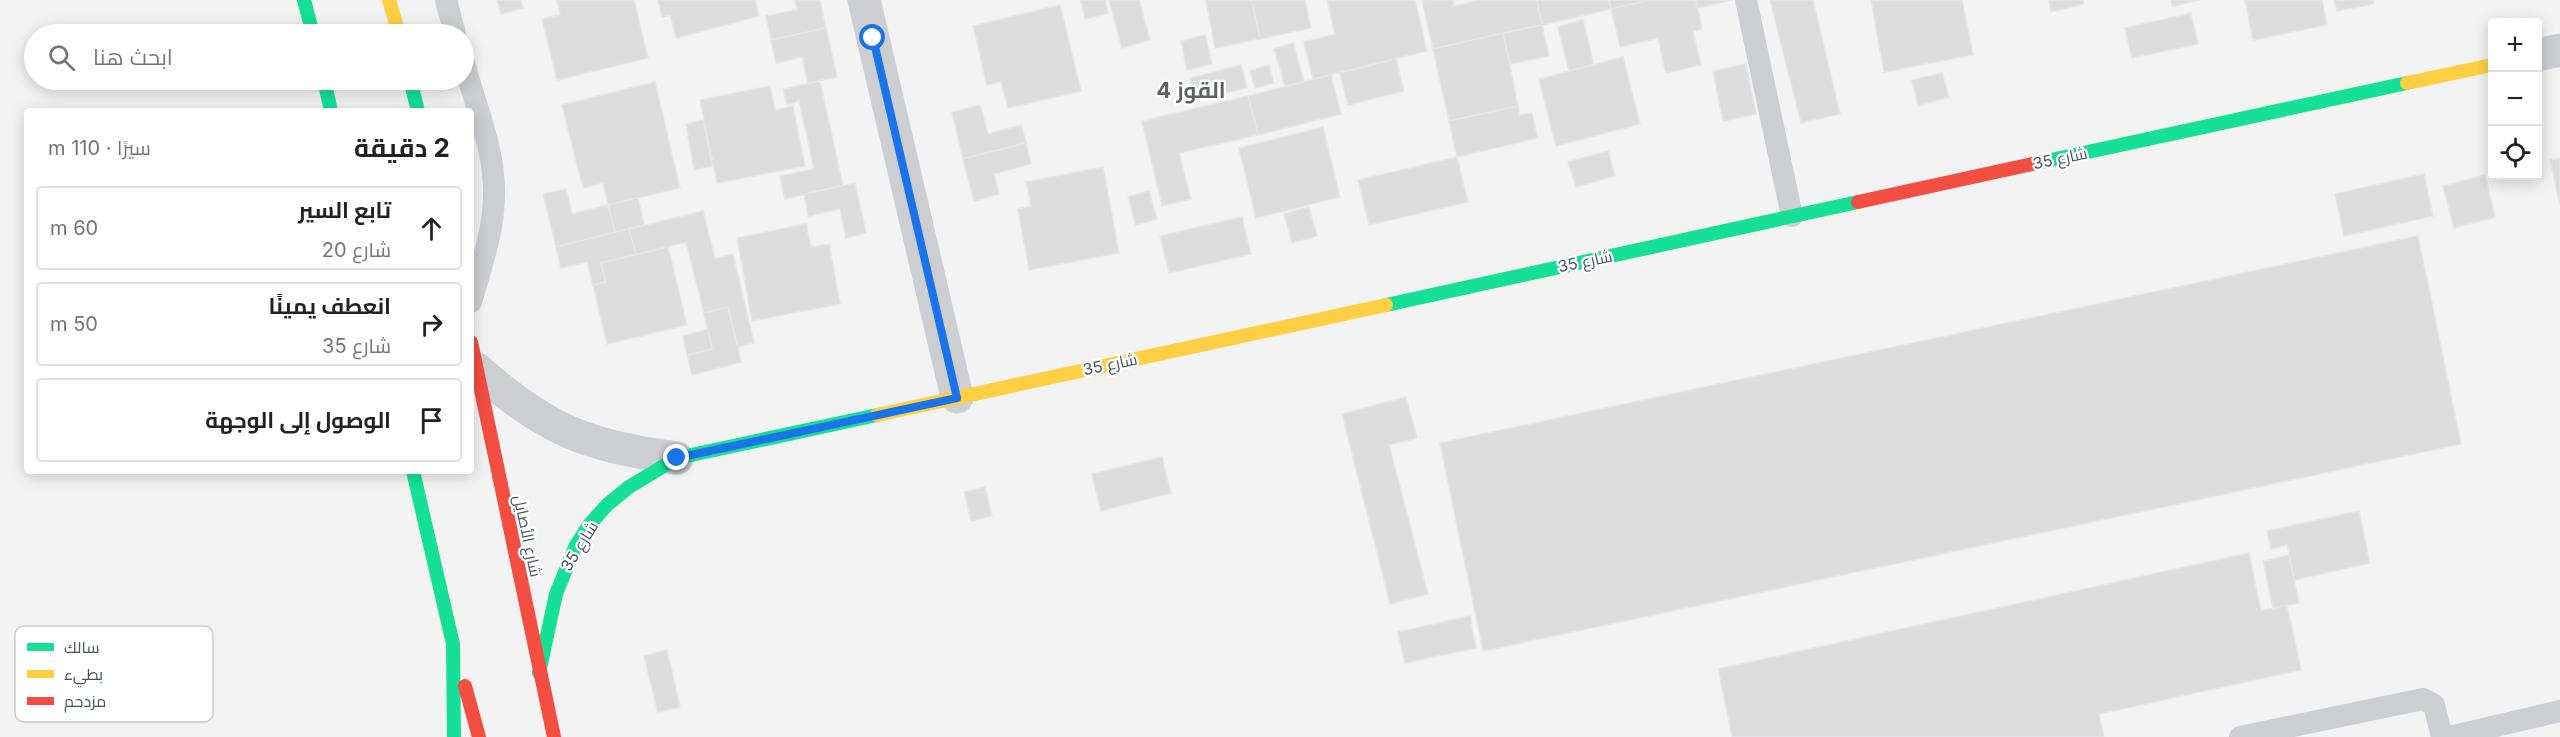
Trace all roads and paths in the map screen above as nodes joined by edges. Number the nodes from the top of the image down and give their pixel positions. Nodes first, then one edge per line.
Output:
1 (304, 0) edge
2 (389, 0) edge
3 (446, 0) edge
4 (864, 0) edge
5 (1746, 0) edge
6 (310, 24) edge
7 (396, 24) edge
8 (452, 24) edge
9 (2560, 50) edge
10 (2542, 54) edge
11 (2488, 66) edge
12 (326, 90) edge
13 (413, 90) edge
14 (472, 90) edge
15 (330, 108) edge
16 (417, 108) edge
17 (1792, 216) junction
18 (474, 291) edge
19 (474, 356) edge
20 (957, 398) junction
21 (677, 458) junction
22 (414, 474) edge
23 (453, 644) junction
24 (539, 673) junction
25 (2560, 711) edge
26 (2482, 733) edge
27 (454, 737) edge
28 (479, 737) edge
29 (554, 737) edge
30 (2240, 737) edge
31 (2442, 737) edge
32 (2448, 737) edge

1 - 6 street
2 - 7 street
3 - 8 lane
4 - 20 street
5 - 17 lane
9 - 10 street
11 - 17 street, شارع 35
12 - 15 street
13 - 16 street
14 - 18 lane
17 - 20 street, شارع 35
19 - 21 street, شارع 35
19 - 24 street, شارع الأصايل
20 - 21 street, شارع 35
21 - 24 street, شارع 35
22 - 23 street
23 - 27 street
23 - 28 street
24 - 29 street, شارع الأصايل
25 - 26 lane
26 - 32 lane
30 - 31 lane

